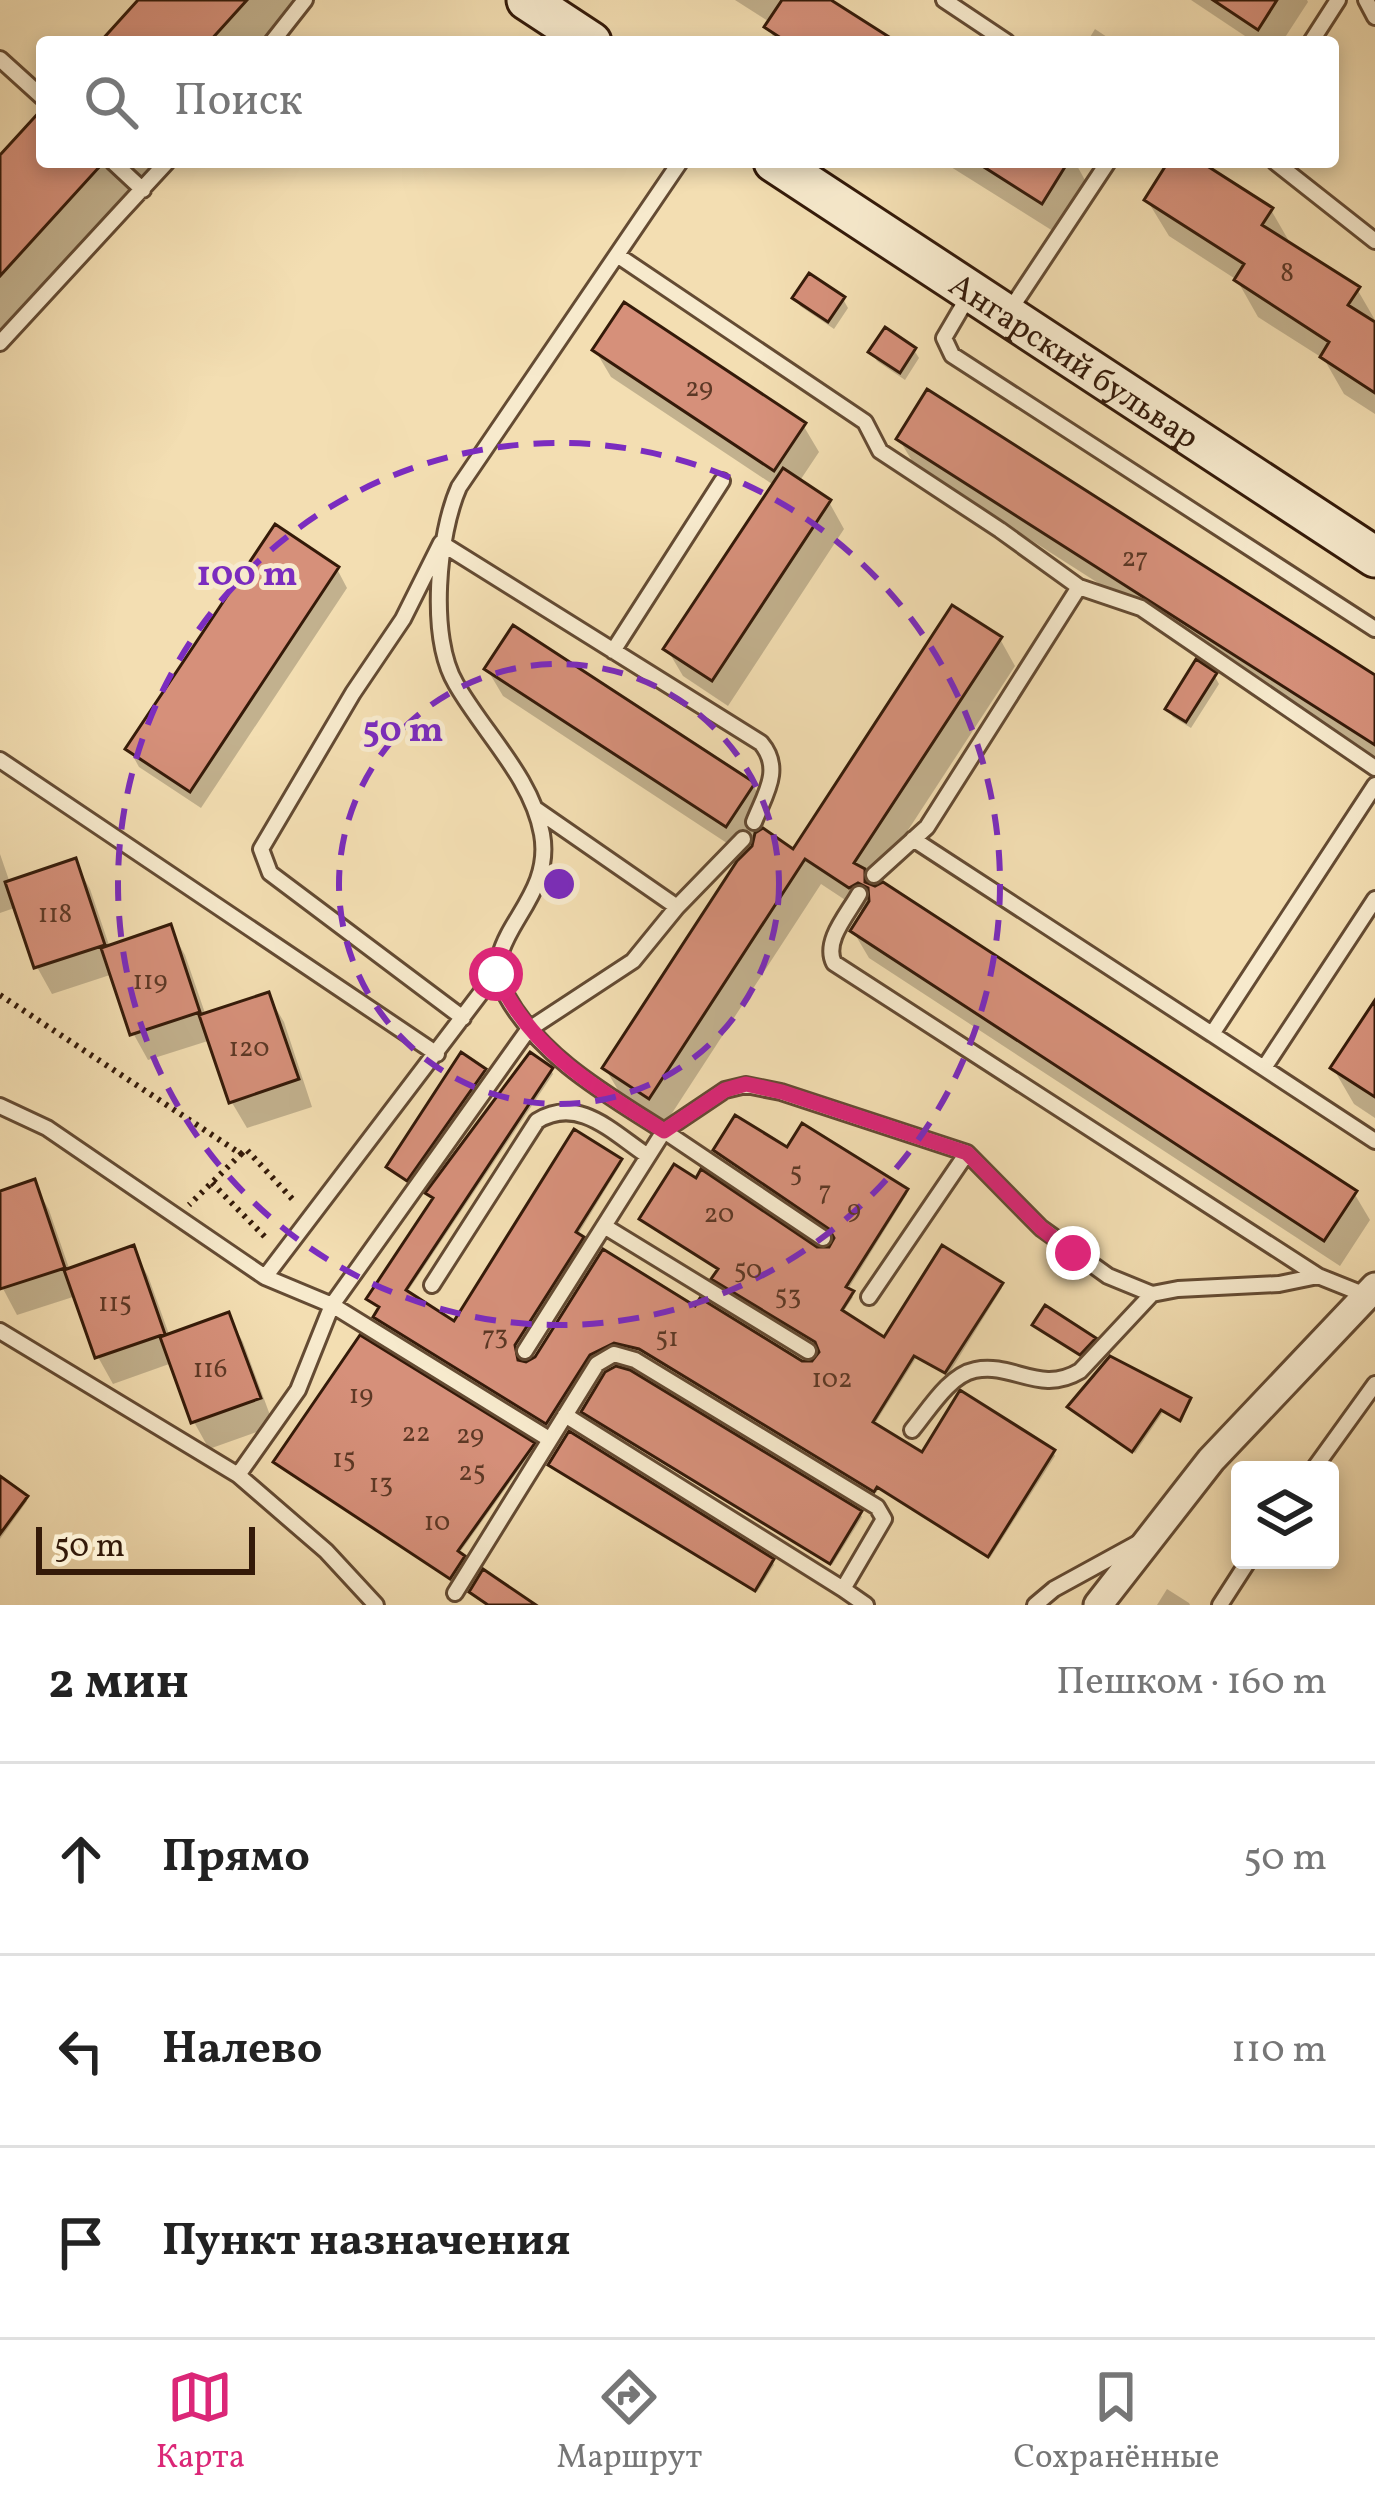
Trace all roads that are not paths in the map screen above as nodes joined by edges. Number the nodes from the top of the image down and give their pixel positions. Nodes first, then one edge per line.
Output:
1 (304, 0) edge
2 (527, 0) edge
3 (944, 0) edge
4 (1338, 0) edge
5 (1366, 0) edge
6 (1375, 17) edge
7 (277, 36) edge
8 (582, 36) edge
9 (998, 36) edge
10 (1315, 36) edge
11 (0, 59) edge
12 (36, 92) edge
13 (119, 168) edge
14 (162, 168) edge
15 (676, 168) edge
16 (782, 168) edge
17 (1104, 168) edge
18 (1283, 168) edge
19 (143, 190) junction
20 (1375, 241) edge
21 (617, 255) junction
22 (971, 292) junction
23 (1006, 316) junction
24 (0, 344) edge
25 (722, 481) dead end
26 (441, 543) junction
27 (1375, 557) edge
28 (1079, 587) junction
29 (1375, 629) edge
30 (613, 651) junction
31 (0, 760) edge
32 (1375, 768) edge
33 (1375, 785) edge
34 (537, 810) junction
35 (754, 822) dead end
36 (914, 838) junction
37 (743, 839) dead end
38 (874, 875) dead end
39 (859, 895) dead end
40 (1375, 899) edge
41 (677, 908) junction
42 (496, 974) junction
43 (464, 1018) junction
44 (528, 1030) junction
45 (1212, 1034) junction
46 (437, 1054) junction
47 (1264, 1068) junction
48 (0, 1106) edge
49 (664, 1131) junction
50 (1375, 1141) edge
51 (967, 1153) junction
52 (648, 1156) junction
53 (604, 1226) junction
54 (823, 1238) dead end
55 (1318, 1276) junction
56 (266, 1277) junction
57 (432, 1286) dead end
58 (1372, 1291) edge
59 (1152, 1294) junction
60 (869, 1297) dead end
61 (332, 1305) junction
62 (0, 1331) edge
63 (525, 1351) dead end
64 (808, 1351) dead end
65 (1375, 1384) edge
66 (565, 1415) junction
67 (912, 1430) dead end
68 (549, 1439) junction
69 (1319, 1461) edge
70 (238, 1475) junction
71 (1153, 1535) junction
72 (1243, 1569) edge
73 (843, 1589) junction
74 (455, 1593) dead end
75 (376, 1605) edge
76 (866, 1605) edge
77 (1035, 1605) edge
78 (1098, 1605) edge
79 (1220, 1605) edge

1 - 7 lane
2 - 8 street
3 - 9 lane
4 - 10 lane
5 - 6 lane
11 - 12 lane
13 - 19 lane
14 - 19 lane
15 - 21 lane
16 - 22 street, Ангарский бульвар
17 - 23 lane
18 - 20 lane
19 - 24 lane
21 - 26 lane
21 - 28 lane
22 - 23 street, Ангарский бульвар
22 - 29 lane
23 - 27 street, Ангарский бульвар
25 - 30 lane
26 - 30 lane
26 - 34 lane
26 - 43 lane
28 - 32 lane
28 - 36 lane
30 - 35 lane
31 - 46 lane
33 - 45 lane
34 - 41 lane
34 - 42 lane
36 - 38 lane
36 - 45 lane
37 - 41 lane
39 - 55 lane
40 - 47 lane
41 - 44 lane
42 - 43 lane
42 - 44 lane
43 - 46 lane
44 - 49 lane
44 - 61 lane
45 - 47 lane
46 - 56 lane
47 - 50 lane
48 - 56 lane
49 - 51 lane
49 - 52 lane
49 - 54 lane
51 - 59 lane
51 - 60 lane
52 - 53 lane
52 - 57 lane
53 - 63 lane
53 - 64 lane
55 - 58 lane
55 - 59 lane
56 - 61 lane
58 - 71 street
59 - 67 lane
61 - 68 lane
61 - 70 lane
62 - 70 lane
65 - 69 lane
66 - 68 lane
66 - 73 lane
66 - 73 lane
68 - 74 lane
70 - 75 lane
71 - 77 lane
71 - 78 street
72 - 79 lane
73 - 76 lane

